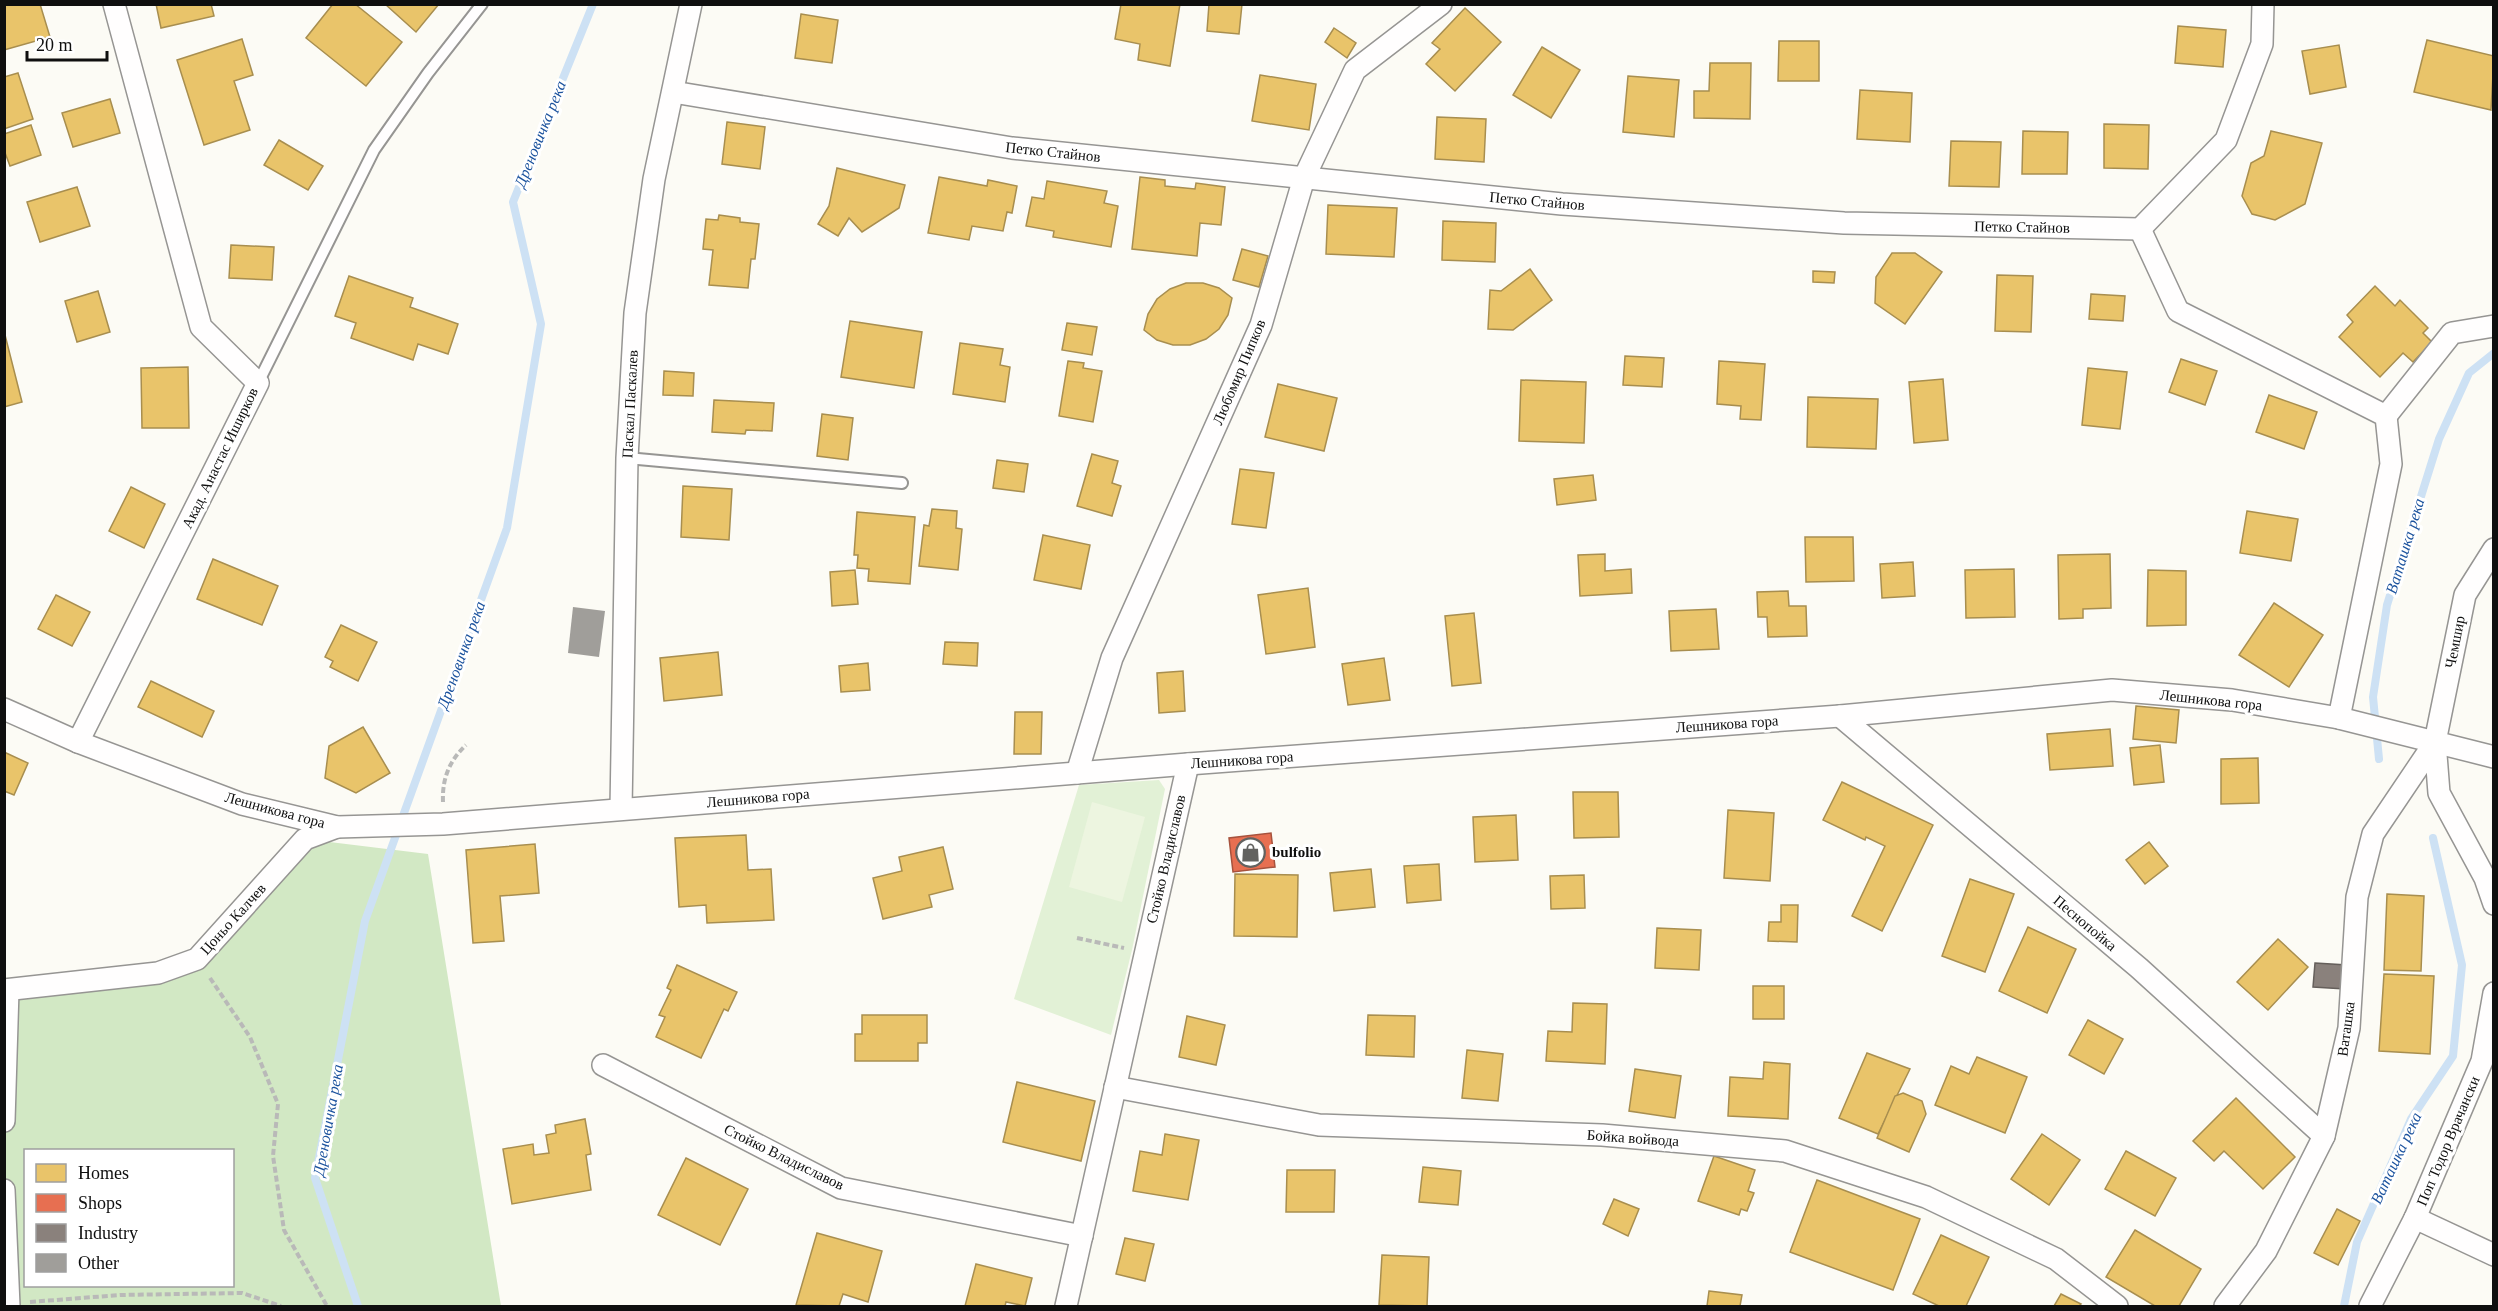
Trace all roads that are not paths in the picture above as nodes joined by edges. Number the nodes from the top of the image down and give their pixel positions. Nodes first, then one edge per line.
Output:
1 (114, 4) edge
2 (482, 4) edge
3 (691, 4) edge
4 (1441, 4) edge
5 (2263, 4) edge
6 (674, 92) junction
7 (1304, 178) junction
8 (2140, 230) junction
9 (2493, 326) edge
10 (258, 383) junction
11 (2386, 416) junction
12 (627, 458) junction
13 (902, 483) dead end
14 (2493, 549) edge
15 (4, 709) edge
16 (1840, 716) junction
17 (2339, 718) junction
18 (78, 742) junction
19 (2435, 742) junction
20 (2493, 757) edge
21 (1188, 764) junction
22 (1077, 772) junction
23 (621, 809) junction
24 (338, 827) junction
25 (2493, 904) edge
26 (6, 990) edge
27 (2493, 993) edge
28 (603, 1065) dead end
29 (1115, 1087) junction
30 (4, 1121) edge
31 (2324, 1136) junction
32 (4, 1190) edge
33 (2415, 1218) junction
34 (1082, 1236) junction
35 (2493, 1255) edge
36 (8, 1302) edge
37 (1066, 1306) edge
38 (2117, 1306) edge
39 (2224, 1306) edge
40 (2370, 1306) edge

1 - 10 street, Акад. Анастас Иширков
2 - 10 lane
3 - 6 street, Паскал Паскалев
4 - 7 street, Любомир Пипков
5 - 8 street
6 - 7 street, Петко Стайнов
6 - 12 street, Паскал Паскалев
7 - 8 street, Петко Стайнов
7 - 22 street, Любомир Пипков
8 - 11 street
9 - 11 street
10 - 18 street, Акад. Анастас Иширков
11 - 17 street
12 - 13 lane
12 - 23 street, Паскал Паскалев
14 - 19 street, Чемшир
15 - 18 street, Лешникова гора
16 - 17 street, Лешникова гора
16 - 21 street, Лешникова гора
16 - 31 street, Песнопойка
17 - 19 street, Лешникова гора
18 - 24 street, Лешникова гора
19 - 20 street, Лешникова гора
19 - 25 street
19 - 31 street, Ваташка
21 - 22 street, Лешникова гора
21 - 29 street, Стойко Владиславов
22 - 23 street, Лешникова гора
23 - 24 street, Лешникова гора
24 - 26 street, Цоньо Калчев
26 - 30 street
27 - 33 street, Поп Тодор Врачански
28 - 34 street, Стойко Владиславов
29 - 34 street, Стойко Владиславов
29 - 38 street, Бойка войвода
31 - 39 street, Ваташка
32 - 36 street
33 - 35 street, Поп Тодор Врачански
33 - 40 street, Поп Тодор Врачански
34 - 37 street, Стойко Владиславов

